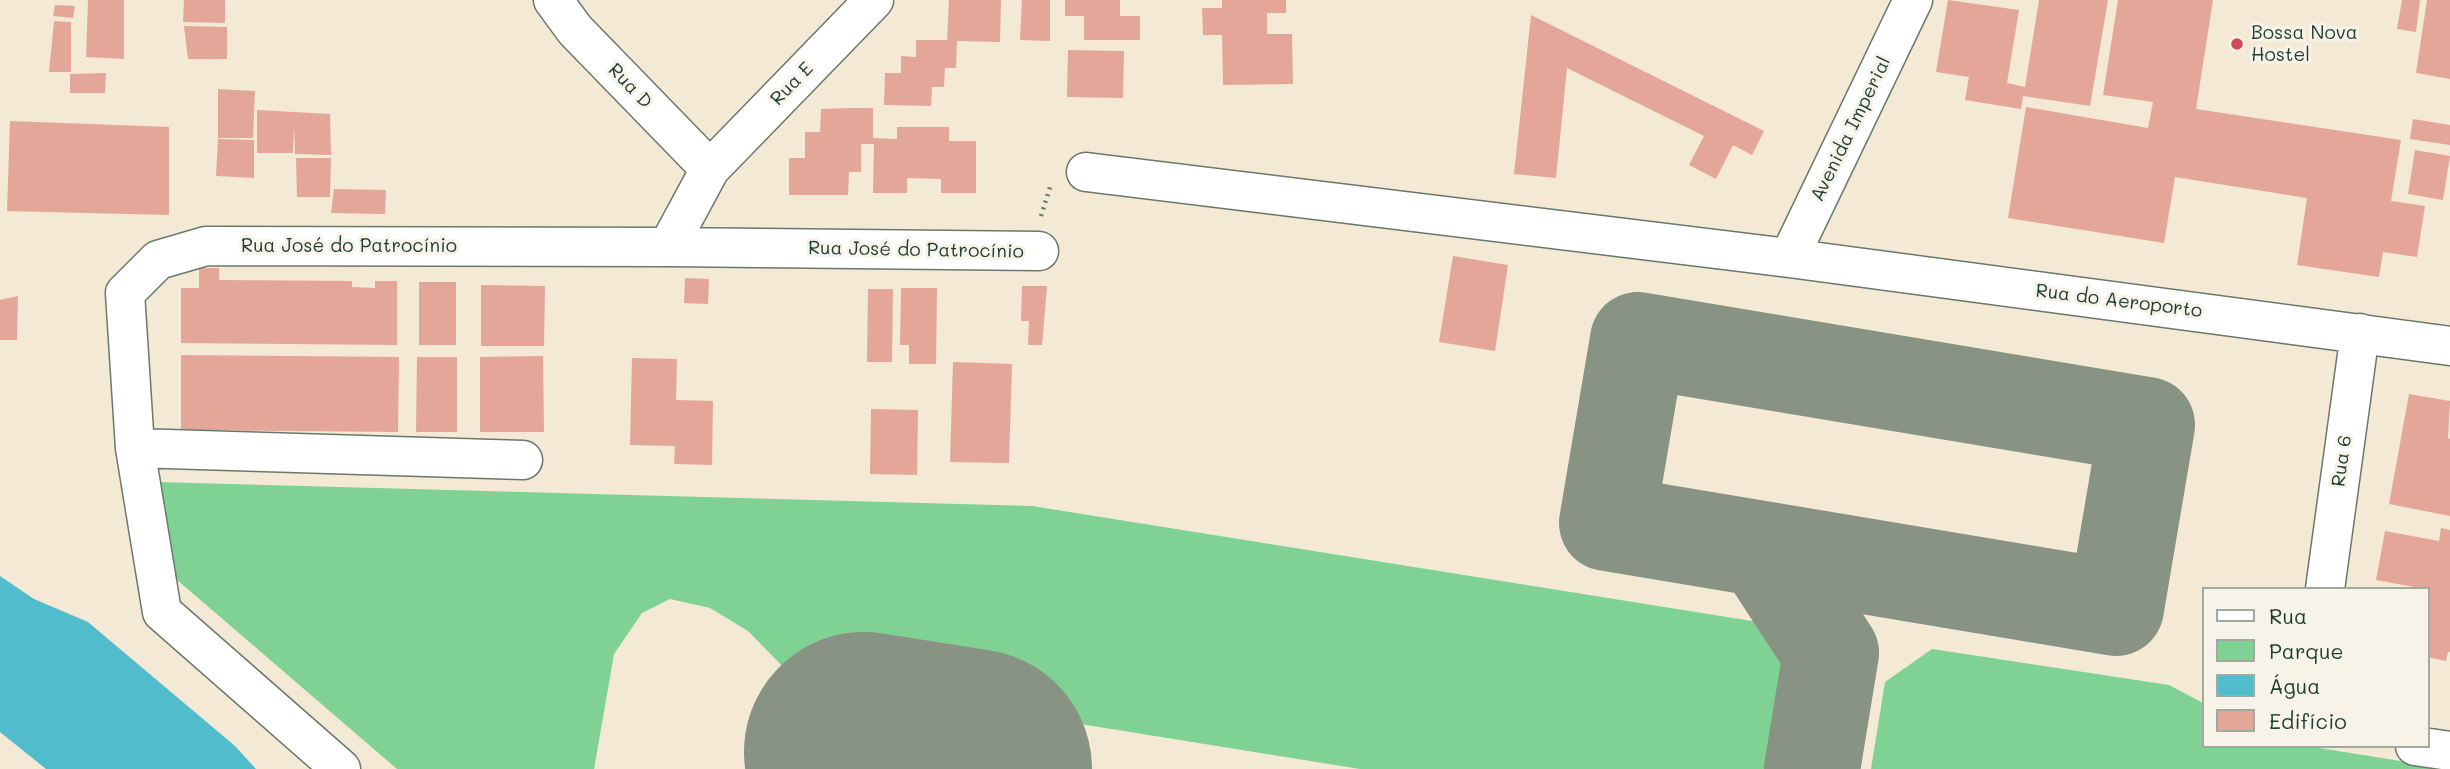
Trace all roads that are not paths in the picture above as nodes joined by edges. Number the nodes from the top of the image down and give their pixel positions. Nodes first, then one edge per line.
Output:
1 (553, 0) edge
2 (874, 0) edge
3 (1913, 0) edge
4 (710, 169) junction
5 (1086, 172) road end
6 (668, 247) junction
7 (1039, 251) road end
8 (1789, 258) junction
9 (2360, 333) junction
10 (2450, 346) edge
11 (135, 448) junction
12 (523, 460) dead end
13 (2325, 587) edge
14 (2429, 748) edge
15 (2450, 751) edge
16 (341, 769) edge

1 - 4 street, Rua D
2 - 4 street, Rua E
3 - 8 street, Avenida Imperial
4 - 6 street, Rua E
5 - 8 street, Rua do Aeroporto
6 - 7 street, Rua José do Patrocínio
6 - 11 street, Rua José do Patrocínio
8 - 9 street, Rua do Aeroporto
9 - 10 street, Rua do Aeroporto
9 - 13 street, Rua 6
11 - 12 street
11 - 16 street, Rua José do Patrocínio
14 - 15 street

